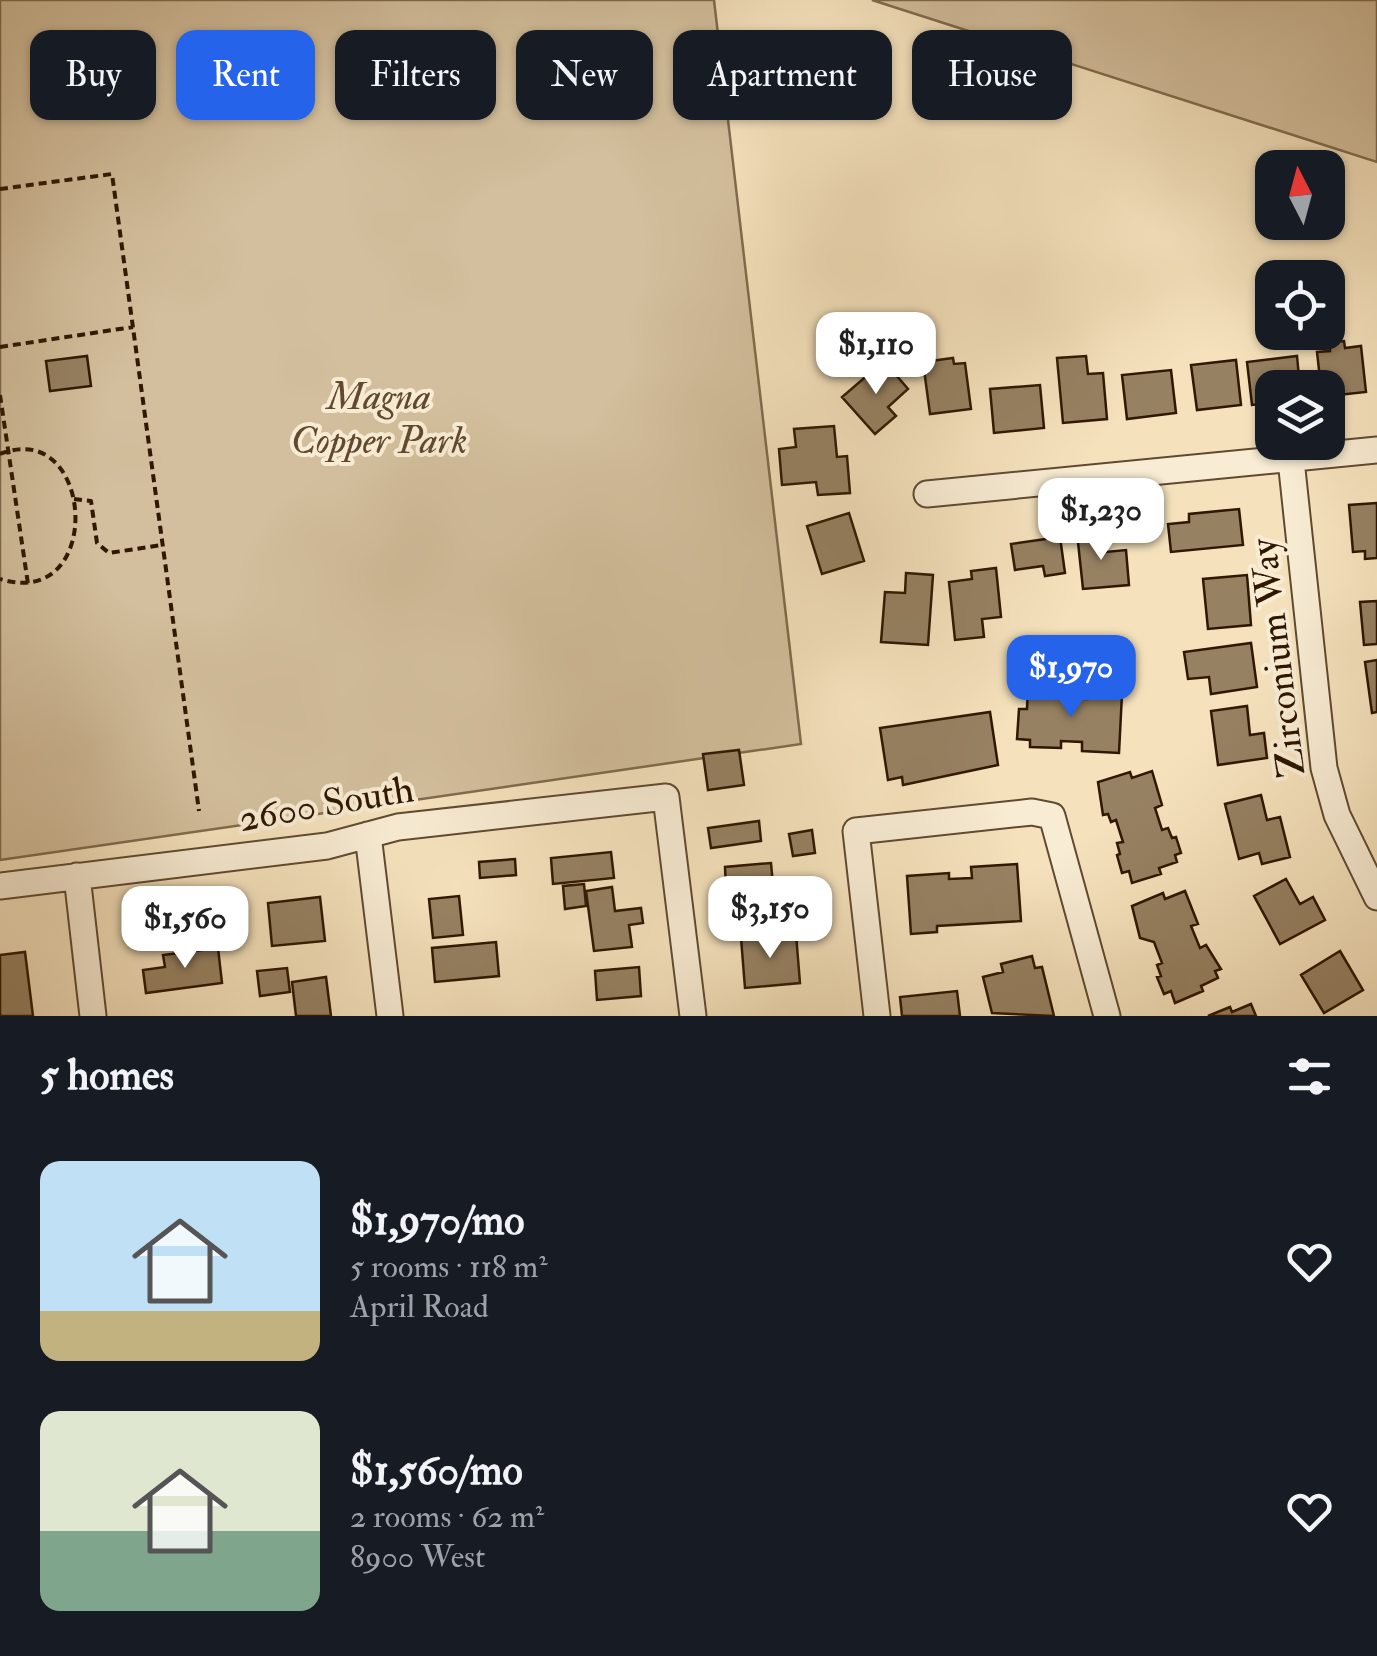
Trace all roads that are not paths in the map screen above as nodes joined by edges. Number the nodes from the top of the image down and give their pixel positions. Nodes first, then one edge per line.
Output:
1 (1377, 450) edge
2 (1345, 454) edge
3 (1291, 460) joint
4 (926, 494) dead end
5 (368, 835) junction
6 (77, 876) junction
7 (0, 886) edge
8 (1377, 898) edge
9 (93, 1016) edge
10 (390, 1016) edge
11 (693, 1016) edge
12 (878, 1016) edge
13 (1107, 1016) edge

1 - 2 street
3 - 4 street
3 - 8 street, Zirconium Way
5 - 6 street, 2600 South
5 - 10 street
5 - 11 street, 2600 South
6 - 7 street, 2600 South
6 - 9 street
12 - 13 street

